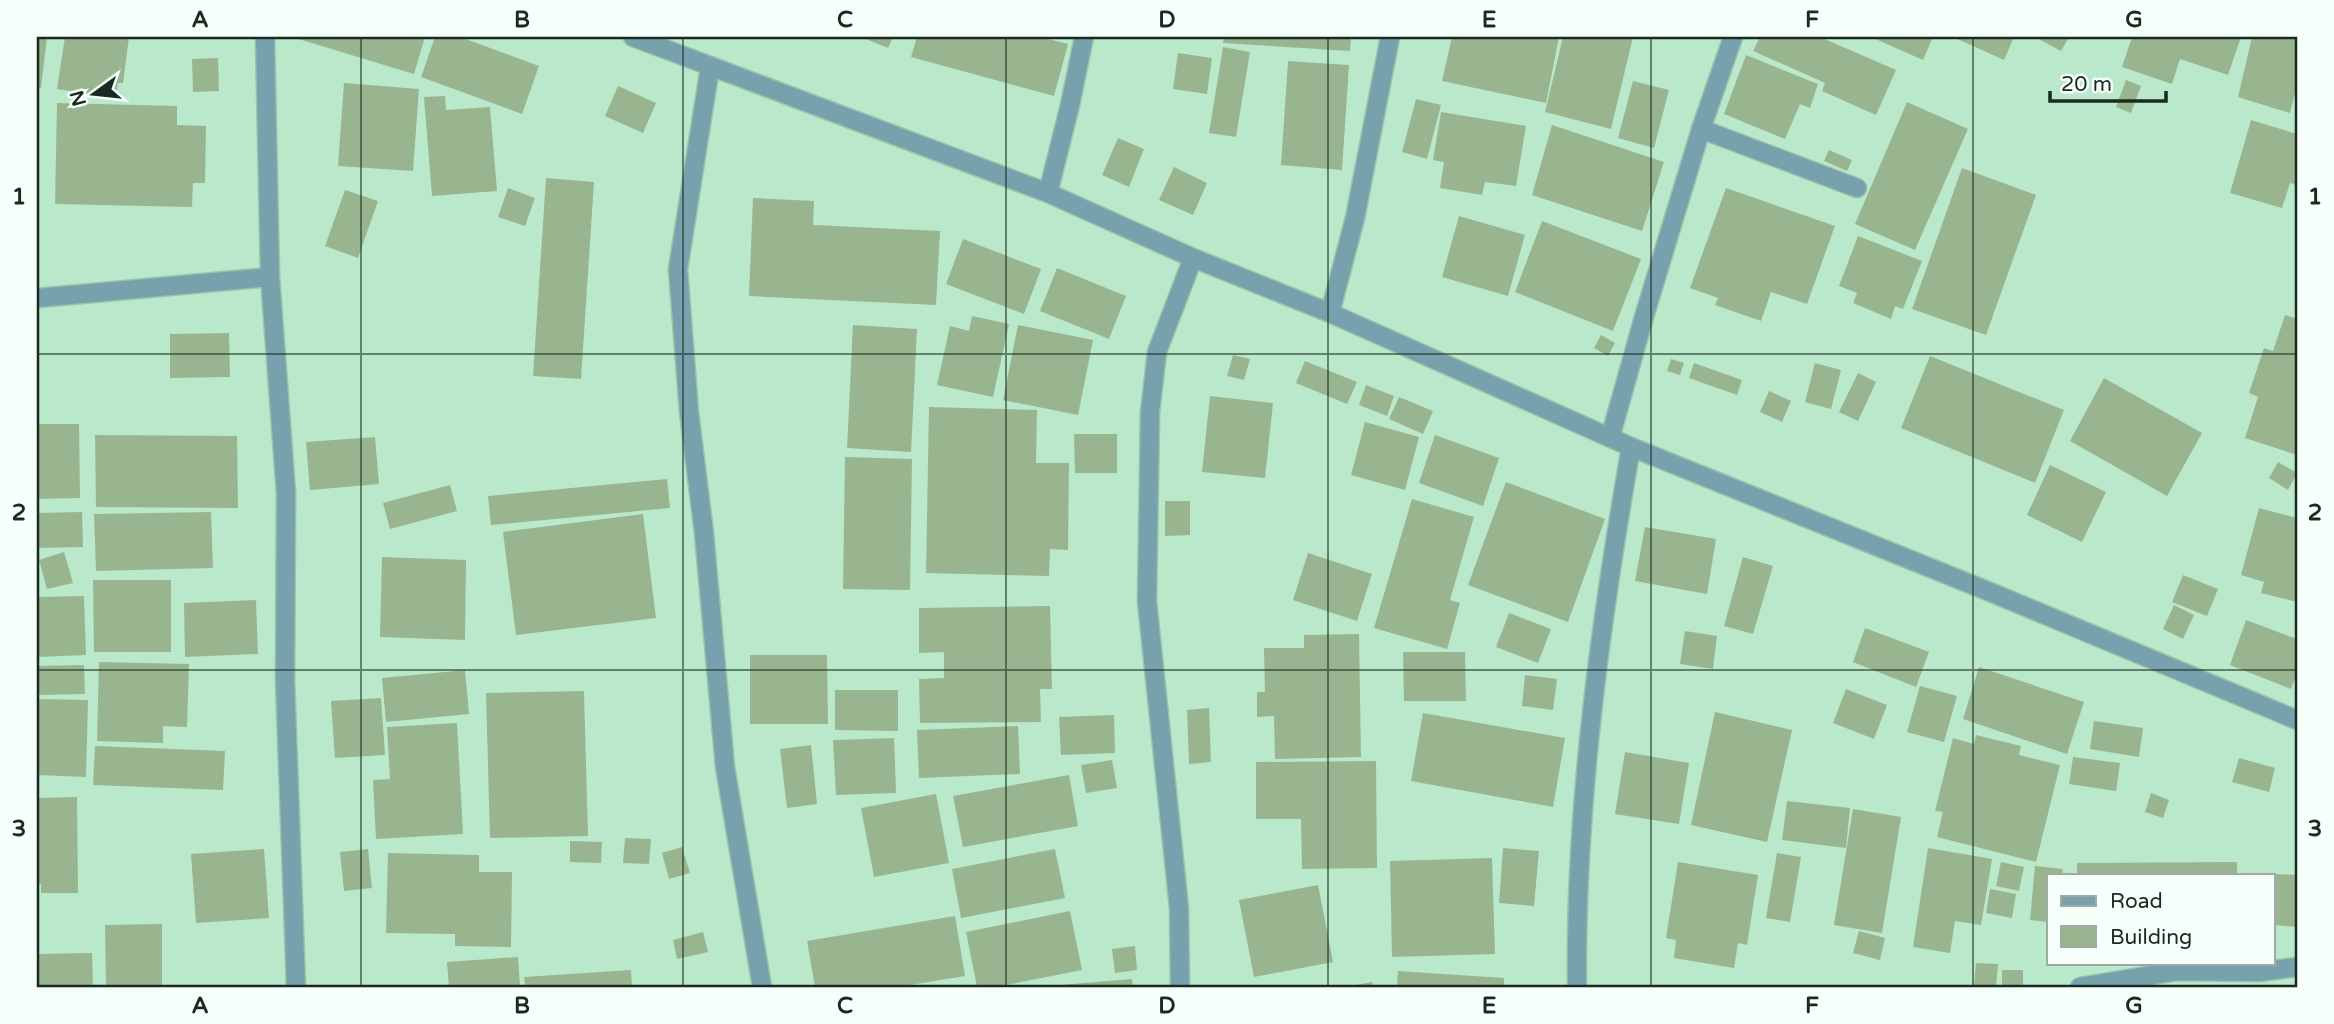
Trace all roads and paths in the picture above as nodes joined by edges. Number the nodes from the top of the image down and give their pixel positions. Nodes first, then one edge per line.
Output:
1 (265, 37) edge
2 (633, 37) edge
3 (1084, 37) edge
4 (1390, 37) edge
5 (1733, 37) edge
6 (710, 66) junction
7 (1701, 129) junction
8 (1857, 188) dead end
9 (1048, 193) junction
10 (1194, 258) junction
11 (270, 277) junction
12 (37, 298) edge
13 (1330, 313) junction
14 (1610, 438) junction
15 (1630, 447) junction
16 (2297, 720) edge
17 (2297, 967) edge
18 (296, 987) edge
19 (762, 987) edge
20 (1180, 987) edge
21 (1577, 987) edge
22 (2080, 987) edge

1 - 11 street
2 - 6 street
3 - 9 street
4 - 13 street
5 - 7 street
6 - 9 street
6 - 19 street
7 - 8 street
7 - 14 street
9 - 10 street
10 - 13 street
10 - 20 street
11 - 12 street
11 - 18 street
13 - 14 street
14 - 15 street
15 - 16 street
15 - 21 street
17 - 22 street

